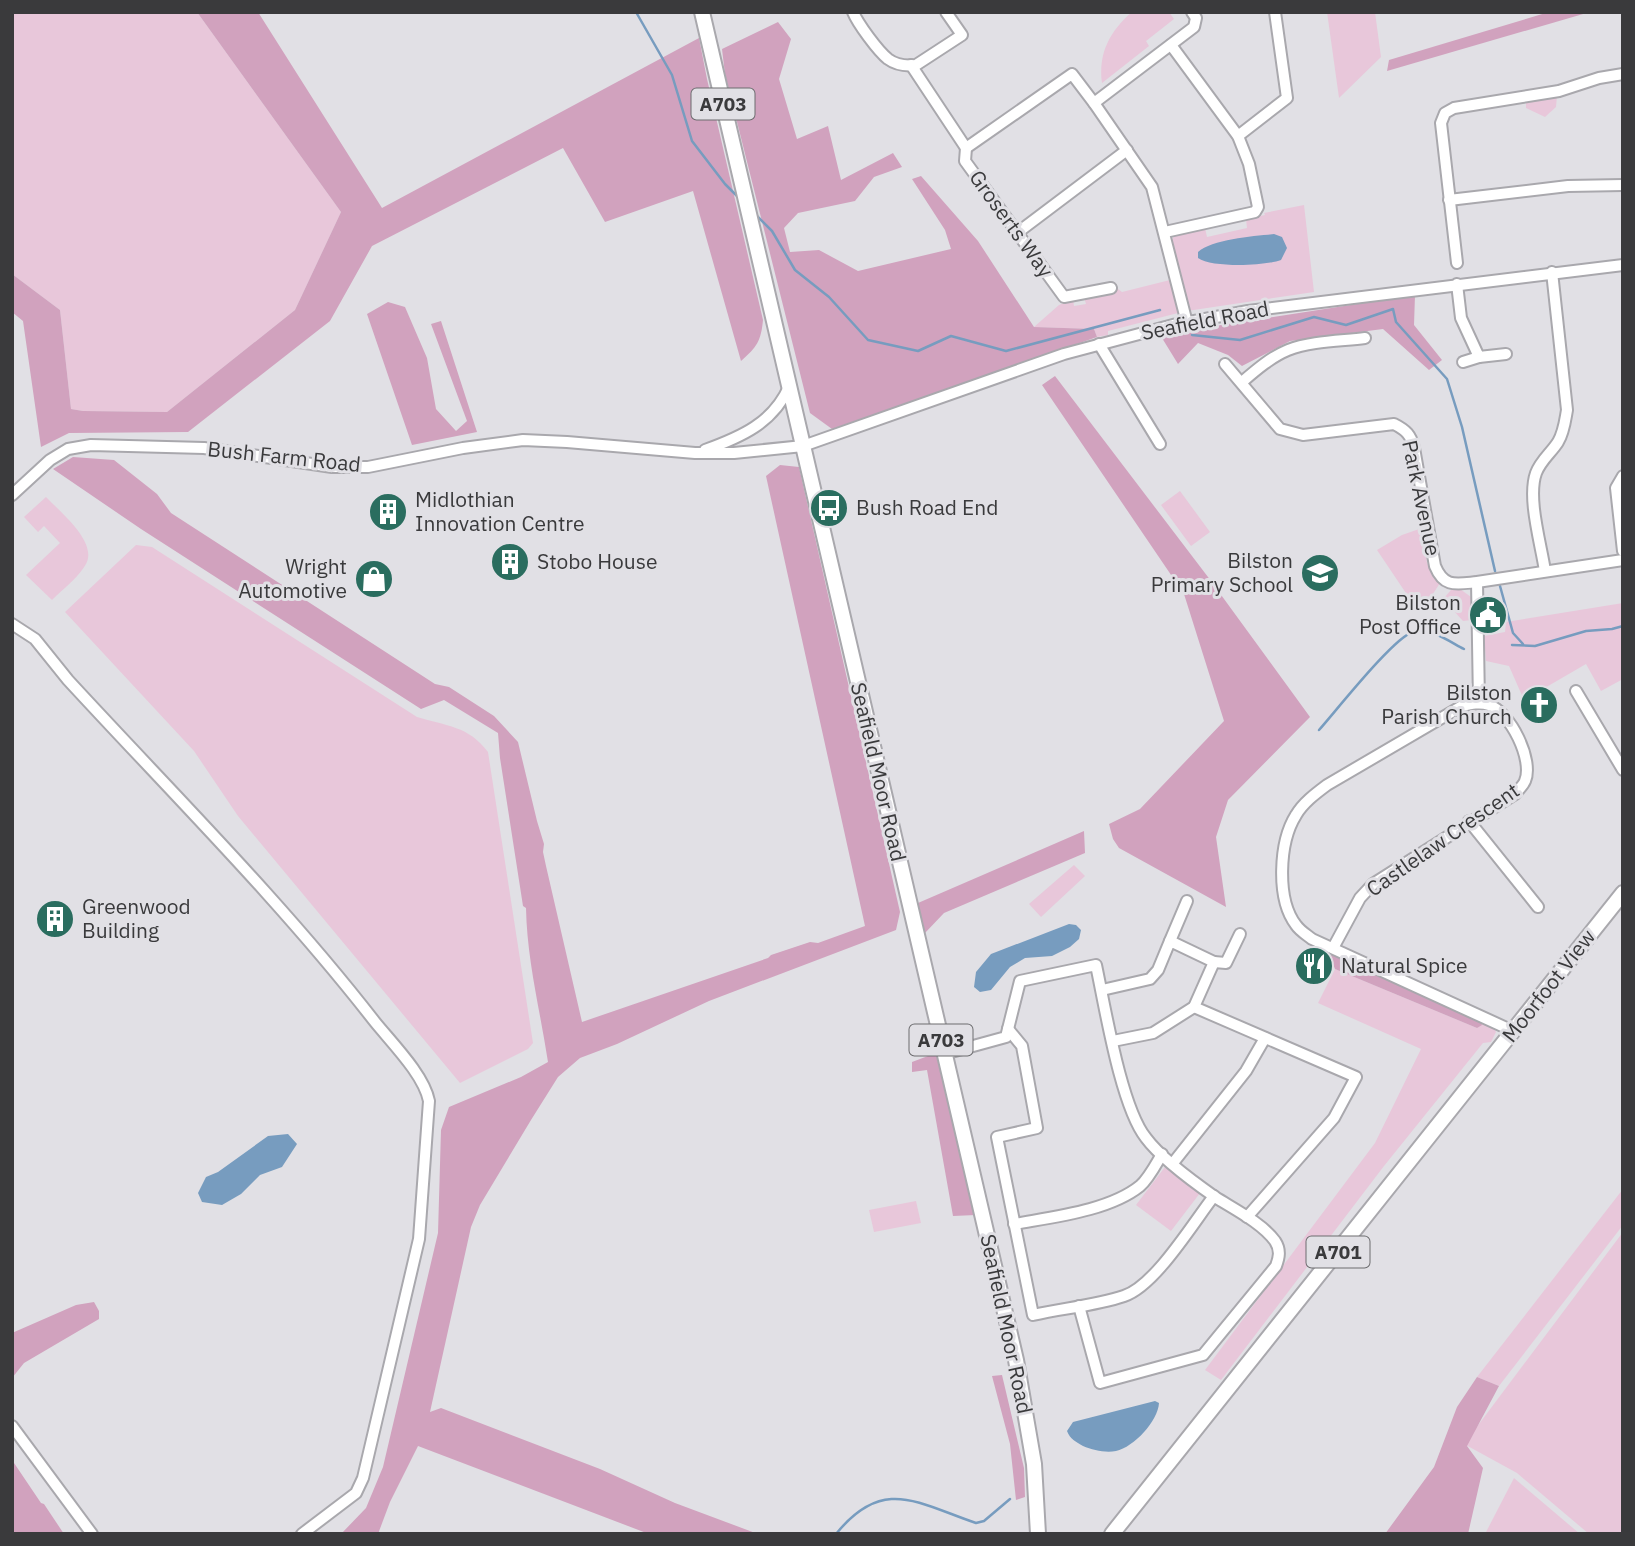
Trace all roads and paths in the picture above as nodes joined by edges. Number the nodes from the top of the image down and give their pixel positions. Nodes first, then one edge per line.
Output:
1 (702, 12) edge
2 (853, 12) edge
3 (946, 12) edge
4 (1192, 12) edge
5 (1275, 12) edge
6 (1171, 45) junction
7 (911, 65) junction
8 (1623, 74) edge
9 (1094, 103) junction
10 (1238, 136) junction
11 (966, 148) junction
12 (1127, 150) junction
13 (1623, 185) edge
14 (1449, 200) junction
15 (1164, 232) junction
16 (1017, 233) junction
17 (1457, 263) dead end
18 (1623, 265) edge
19 (1552, 272) junction
20 (1457, 284) junction
21 (1111, 288) dead end
22 (1186, 323) junction
23 (1366, 338) dead end
24 (1099, 344) junction
25 (1506, 354) dead end
26 (1479, 357) junction
27 (1463, 362) dead end
28 (1225, 364) dead end
29 (1242, 382) junction
30 (789, 387) junction
31 (1160, 444) dead end
32 (803, 446) junction
33 (695, 453) junction
34 (1623, 476) edge
35 (12, 495) edge
36 (1623, 551) edge
37 (1623, 559) edge
38 (1545, 571) junction
39 (1477, 582) junction
40 (12, 624) edge
41 (1576, 691) dead end
42 (1479, 703) junction
43 (1623, 770) edge
44 (1469, 821) junction
45 (1623, 893) edge
46 (1187, 901) dead end
47 (1538, 907) dead end
48 (1240, 934) dead end
49 (1170, 941) junction
50 (1333, 948) junction
51 (1214, 962) junction
52 (1102, 990) junction
53 (1194, 1007) junction
54 (1008, 1029) junction
55 (1513, 1031) junction
56 (1265, 1038) junction
57 (1113, 1041) junction
58 (944, 1054) junction
59 (1162, 1154) junction
60 (1173, 1163) junction
61 (1214, 1196) junction
62 (1247, 1217) junction
63 (1014, 1224) junction
64 (1079, 1306) junction
65 (12, 1426) edge
66 (92, 1534) edge
67 (302, 1534) edge
68 (1038, 1534) edge
69 (1111, 1534) edge

1 - 30 main road, Seafield Moor Road / A703
2 - 7 street
3 - 7 street
4 - 6 street
5 - 10 street
6 - 9 street
6 - 10 street
7 - 11 street, Groserts Way
8 - 14 street
9 - 11 street
9 - 12 street
10 - 15 street
11 - 16 street, Groserts Way
12 - 15 street
12 - 16 street
13 - 14 street
14 - 17 street
15 - 22 street
16 - 21 street, Groserts Way
18 - 19 street, Seafield Road
19 - 20 street, Seafield Road
19 - 38 street
20 - 22 street, Seafield Road
20 - 26 street
22 - 24 street, Seafield Road
23 - 29 street
24 - 31 street
24 - 32 street, Seafield Road
25 - 26 street
26 - 27 street
28 - 29 street, Park Avenue
29 - 39 street, Park Avenue
30 - 32 main road, Seafield Moor Road / A703
30 - 33 street, Bush Farm Road
32 - 33 street, Bush Farm Road
32 - 58 main road, Seafield Moor Road / A703
33 - 35 street, Bush Farm Road
34 - 36 street
37 - 38 street
38 - 39 street
39 - 42 street
40 - 67 street
41 - 43 street
42 - 44 street, Castlelaw Crescent
42 - 50 street
44 - 47 street
44 - 50 street, Castlelaw Crescent
45 - 55 main road, Moorfoot View / A701
46 - 49 street
48 - 51 street
49 - 51 street
49 - 52 street
50 - 55 street
51 - 53 street
52 - 54 street
52 - 57 street
53 - 56 street
53 - 57 street
54 - 58 street
54 - 63 street
55 - 69 main road, Moorfoot View / A701
56 - 60 street
56 - 62 street
57 - 59 street
58 - 68 main road, Seafield Moor Road / A703
59 - 60 street
59 - 63 street
60 - 61 street
61 - 62 street
61 - 64 street
62 - 64 street
63 - 64 street
65 - 66 street

